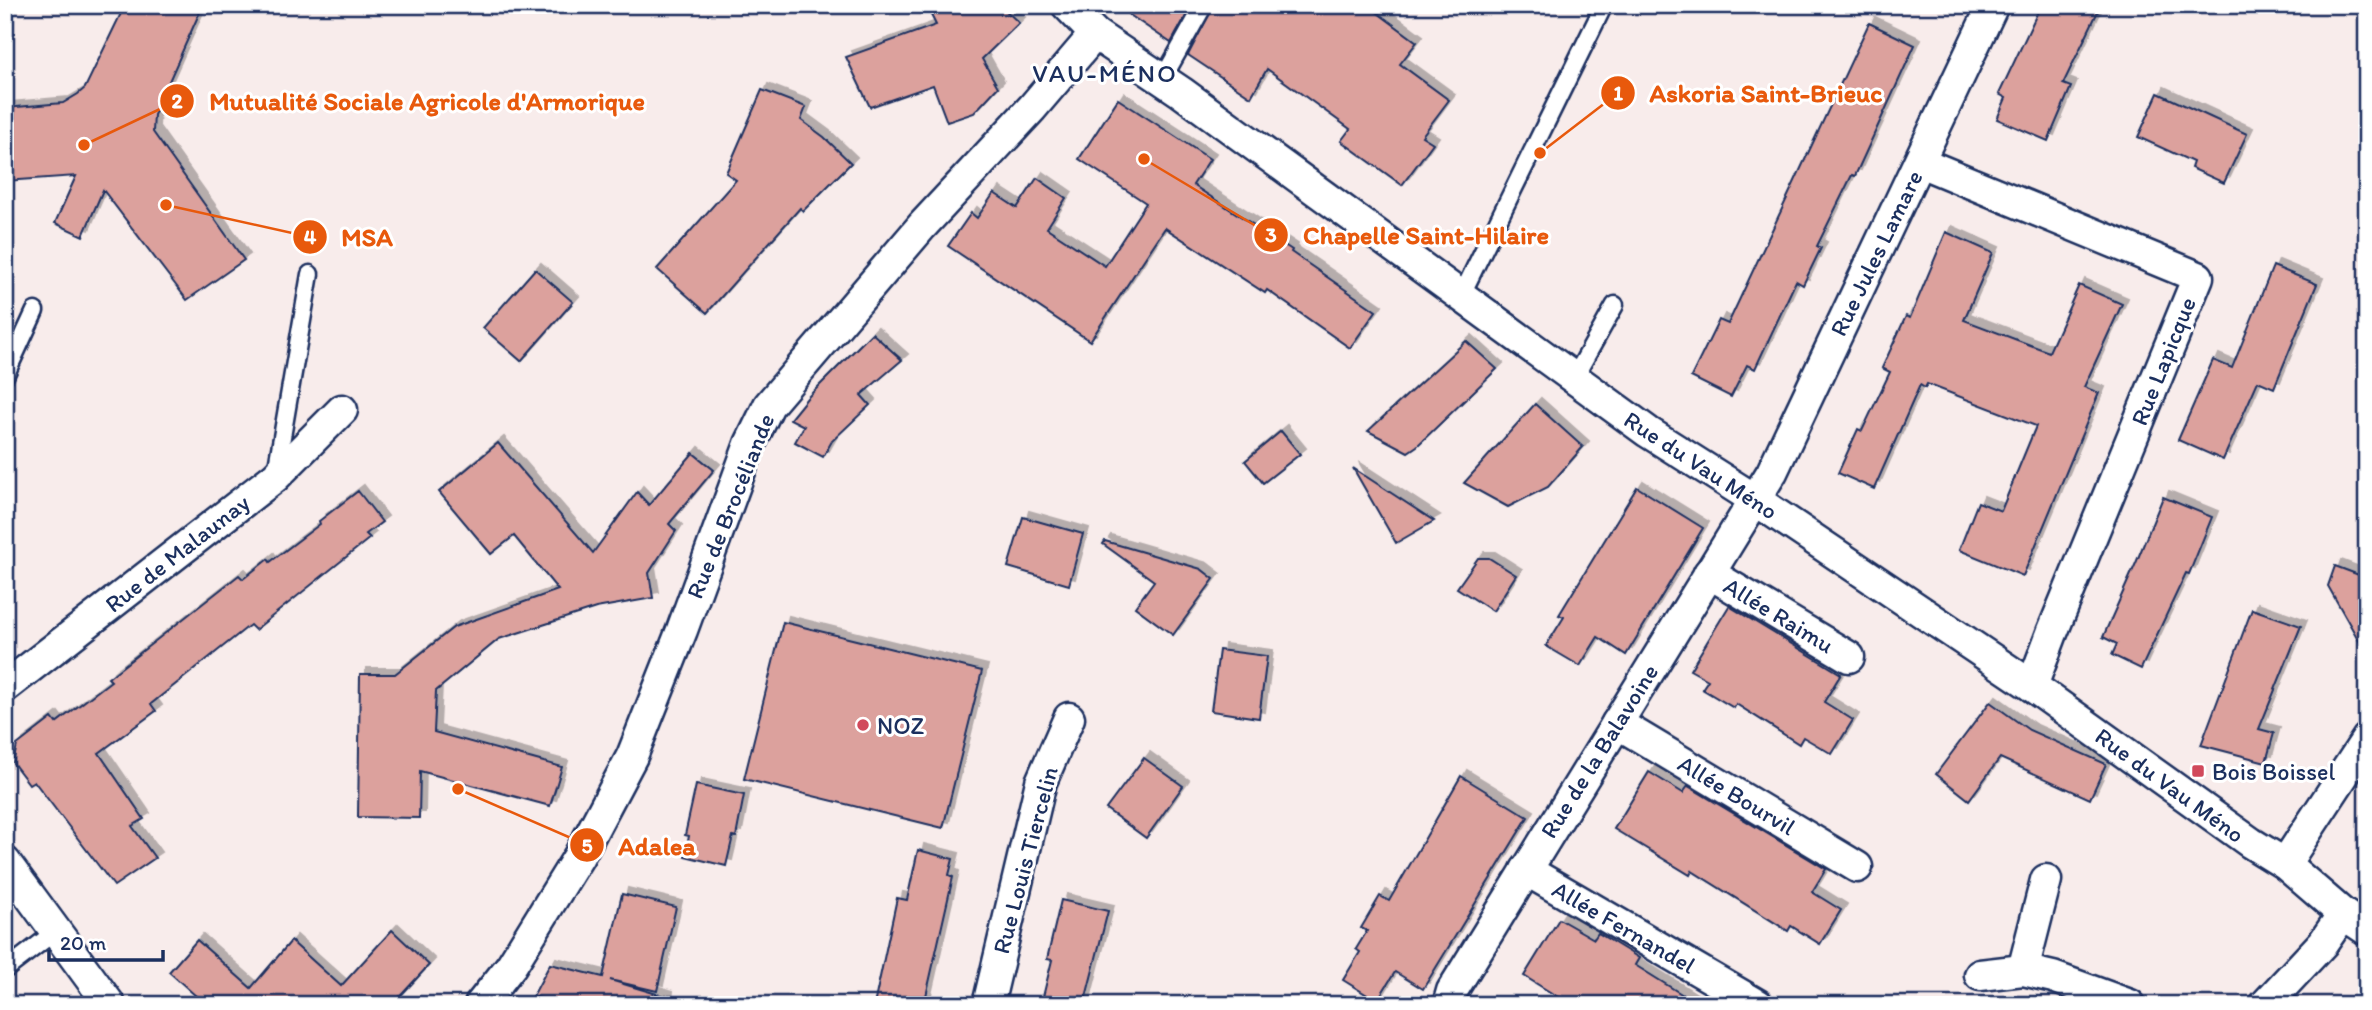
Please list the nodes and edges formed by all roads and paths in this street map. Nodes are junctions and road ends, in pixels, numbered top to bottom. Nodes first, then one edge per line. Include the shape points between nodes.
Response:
1 (1067, 5) edge
2 (1204, 5) edge
3 (1604, 5) edge
4 (1993, 5) edge
5 (1095, 34) junction
6 (1162, 80) junction
7 (1920, 162) junction
8 (310, 274) dead end
9 (1461, 296) junction
10 (1615, 305) dead end
11 (35, 311) dead end
12 (5, 376) edge
13 (1574, 378) junction
14 (342, 410) dead end
15 (275, 477) junction
16 (1754, 499) junction
17 (1709, 573) junction
18 (1849, 657) dead end
19 (2032, 686) junction
20 (5, 687) edge
21 (1069, 718) dead end
22 (1617, 723) junction
23 (2367, 739) edge
24 (5, 862) edge
25 (2285, 864) junction
26 (1857, 867) dead end
27 (1526, 870) junction
28 (2046, 880) dead end
29 (2355, 922) edge
30 (56, 931) junction
31 (5, 970) edge
32 (2023, 970) junction
33 (1980, 975) dead end
34 (110, 1005) edge
35 (480, 1005) edge
36 (988, 1005) edge
37 (1448, 1005) edge
38 (1758, 1005) edge
39 (2130, 1005) edge
40 (2265, 1005) edge

1 - 5 street, Rue du Vau Méno
2 - 6 lane
3 - 9 lane
4 - 7 street, Rue Jules Lamare
5 - 6 street, Rue du Vau Méno
5 - 35 street, Rue de Brocéliande via 769,405 750,444 632,756 579,856 511,966
6 - 9 street, Rue du Vau Méno
7 - 16 street, Rue Jules Lamare via 1772,472
7 - 19 street, Rue Lapicque via 2198,277
8 - 15 lane
9 - 13 street, Rue du Vau Méno
10 - 13 lane
11 - 12 lane
13 - 16 street, Rue du Vau Méno via 1648,432
14 - 15 street, Rue de Malaunay
15 - 20 street, Rue de Malaunay
16 - 17 street, Rue de la Balavoine
16 - 19 street, Rue du Vau Méno
17 - 18 street, Allée Raimu
17 - 22 street, Rue de la Balavoine
19 - 25 street, Rue du Vau Méno
21 - 36 street, Rue Louis Tiercelin via 1041,782
22 - 26 street, Allée Bourvil
22 - 27 street, Rue de la Balavoine
23 - 25 street
24 - 30 street
25 - 29 street, Rue du Vau Méno
27 - 37 street, Rue de la Balavoine via 1452,991
27 - 38 street, Allée Fernandel
28 - 32 street
29 - 40 street via 2323,943
30 - 31 lane
30 - 34 street
32 - 33 street
32 - 39 street

